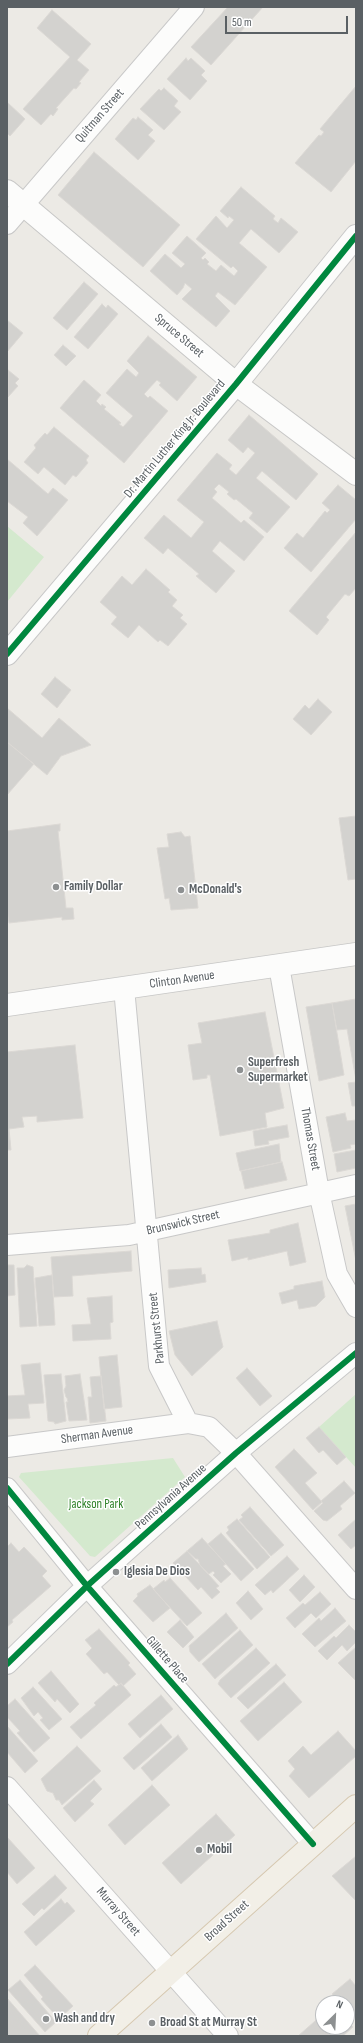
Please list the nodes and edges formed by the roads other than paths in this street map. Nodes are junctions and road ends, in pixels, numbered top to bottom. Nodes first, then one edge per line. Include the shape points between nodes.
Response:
1 (194, 7) edge
2 (7, 192) edge
3 (23, 205) junction
4 (7, 224) edge
5 (356, 236) edge
6 (236, 384) junction
7 (356, 474) edge
8 (7, 654) edge
9 (356, 954) edge
10 (279, 966) junction
11 (124, 988) junction
12 (7, 1005) edge
13 (356, 1184) edge
14 (319, 1192) junction
15 (147, 1231) junction
16 (7, 1245) edge
17 (356, 1307) edge
18 (356, 1354) edge
19 (188, 1423) junction
20 (7, 1447) edge
21 (236, 1453) junction
22 (7, 1488) edge
23 (87, 1586) junction
24 (356, 1589) edge
25 (7, 1664) edge
26 (7, 1788) edge
27 (356, 1806) edge
28 (313, 1844) junction
29 (171, 1972) junction
30 (99, 2036) edge
31 (228, 2036) edge

1 - 3 street, Quitman Street
2 - 3 main road, Spruce Street
3 - 4 street, Quitman Street
3 - 6 main road, Spruce Street
5 - 6 main road, Dr. Martin Luther King Jr. Boulevard
6 - 7 main road, Spruce Street
6 - 8 main road, Dr. Martin Luther King Jr. Boulevard
9 - 10 main road, Clinton Avenue
10 - 11 main road, Clinton Avenue
10 - 14 street, Thomas Street
11 - 12 main road, Clinton Avenue
11 - 15 street, Parkhurst Street
13 - 14 street, Brunswick Street
14 - 15 street, Brunswick Street
14 - 17 street, Thomas Street via 336,1274
15 - 16 street, Brunswick Street via 129,1235
15 - 19 street, Parkhurst Street via 159,1366
18 - 21 street, Pennsylvania Avenue
19 - 20 street, Sherman Avenue
19 - 21 street via 209,1427
21 - 23 street, Pennsylvania Avenue
21 - 24 street
22 - 23 street, Gillette Place
23 - 25 street, Pennsylvania Avenue
23 - 28 street, Gillette Place
26 - 29 street, Murray Street
27 - 28 main road, Broad Street
28 - 29 main road, Broad Street
29 - 30 main road, Broad Street
29 - 31 street, Murray Street

